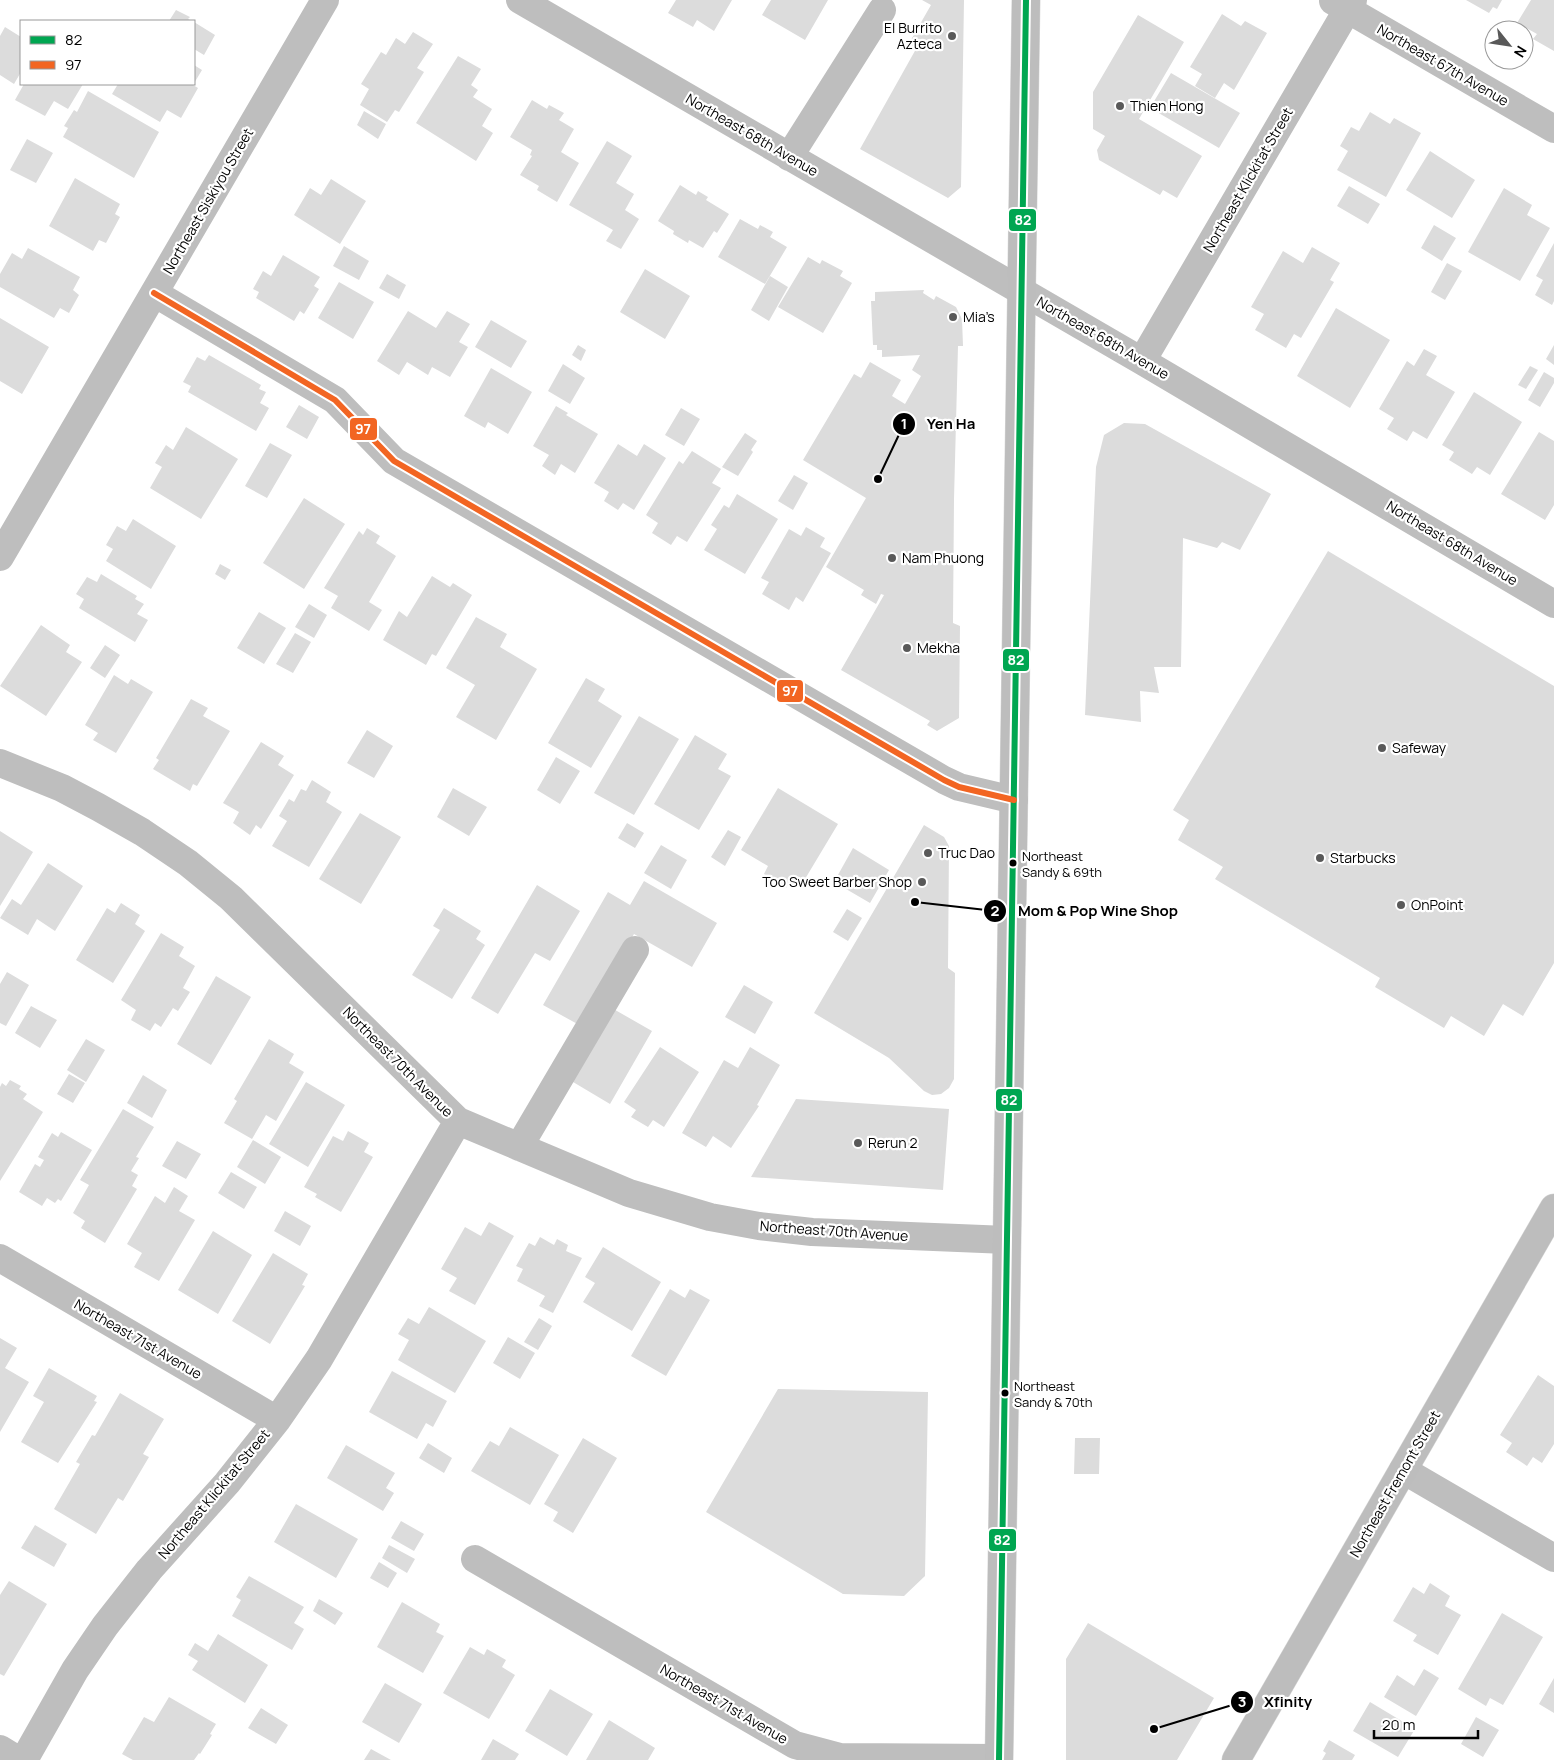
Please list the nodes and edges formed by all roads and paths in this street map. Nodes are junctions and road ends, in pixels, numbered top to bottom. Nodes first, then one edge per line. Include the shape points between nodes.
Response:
1 (325, 0) edge
2 (520, 0) edge
3 (1026, 0) edge
4 (1344, 3) edge
5 (882, 10) dead end
6 (1554, 129) edge
7 (790, 157) junction
8 (1022, 292) junction
9 (154, 293) junction
10 (1142, 361) junction
11 (0, 557) edge
12 (1554, 604) edge
13 (0, 763) edge
14 (1014, 800) junction
15 (635, 950) dead end
16 (458, 1121) junction
17 (519, 1148) junction
18 (1554, 1208) edge
19 (1007, 1240) junction
20 (0, 1258) edge
21 (277, 1420) junction
22 (1403, 1470) junction
23 (1554, 1558) edge
24 (475, 1559) dead end
25 (0, 1749) edge
26 (999, 1759) edge
27 (18, 1760) edge
28 (24, 1760) edge
29 (1236, 1760) edge

1 - 9 street, Northeast Siskiyou Street
2 - 7 street, Northeast 68th Avenue
3 - 8 main road
4 - 6 street, Northeast 67th Avenue
4 - 10 street, Northeast Klickitat Street
5 - 7 street
7 - 8 street, Northeast 68th Avenue
8 - 10 street, Northeast 68th Avenue
8 - 14 main road
9 - 11 street, Northeast Siskiyou Street
9 - 14 street via 335,400 394,461 944,780 959,787
10 - 12 street, Northeast 68th Avenue
13 - 16 street, Northeast 70th Avenue via 62,788 98,807 188,863 232,898
14 - 19 main road
15 - 17 street
16 - 17 street, Northeast 70th Avenue
16 - 21 street, Northeast Klickitat Street via 319,1359
17 - 19 street, Northeast 70th Avenue via 629,1193 718,1219 812,1232
18 - 22 main road, Northeast Fremont Street
19 - 26 main road
20 - 21 street, Northeast 71st Avenue
21 - 28 street, Northeast Klickitat Street via 105,1626 70,1678
22 - 23 street
22 - 29 main road, Northeast Fremont Street
24 - 26 street, Northeast 71st Avenue via 795,1746 840,1757
25 - 27 street

